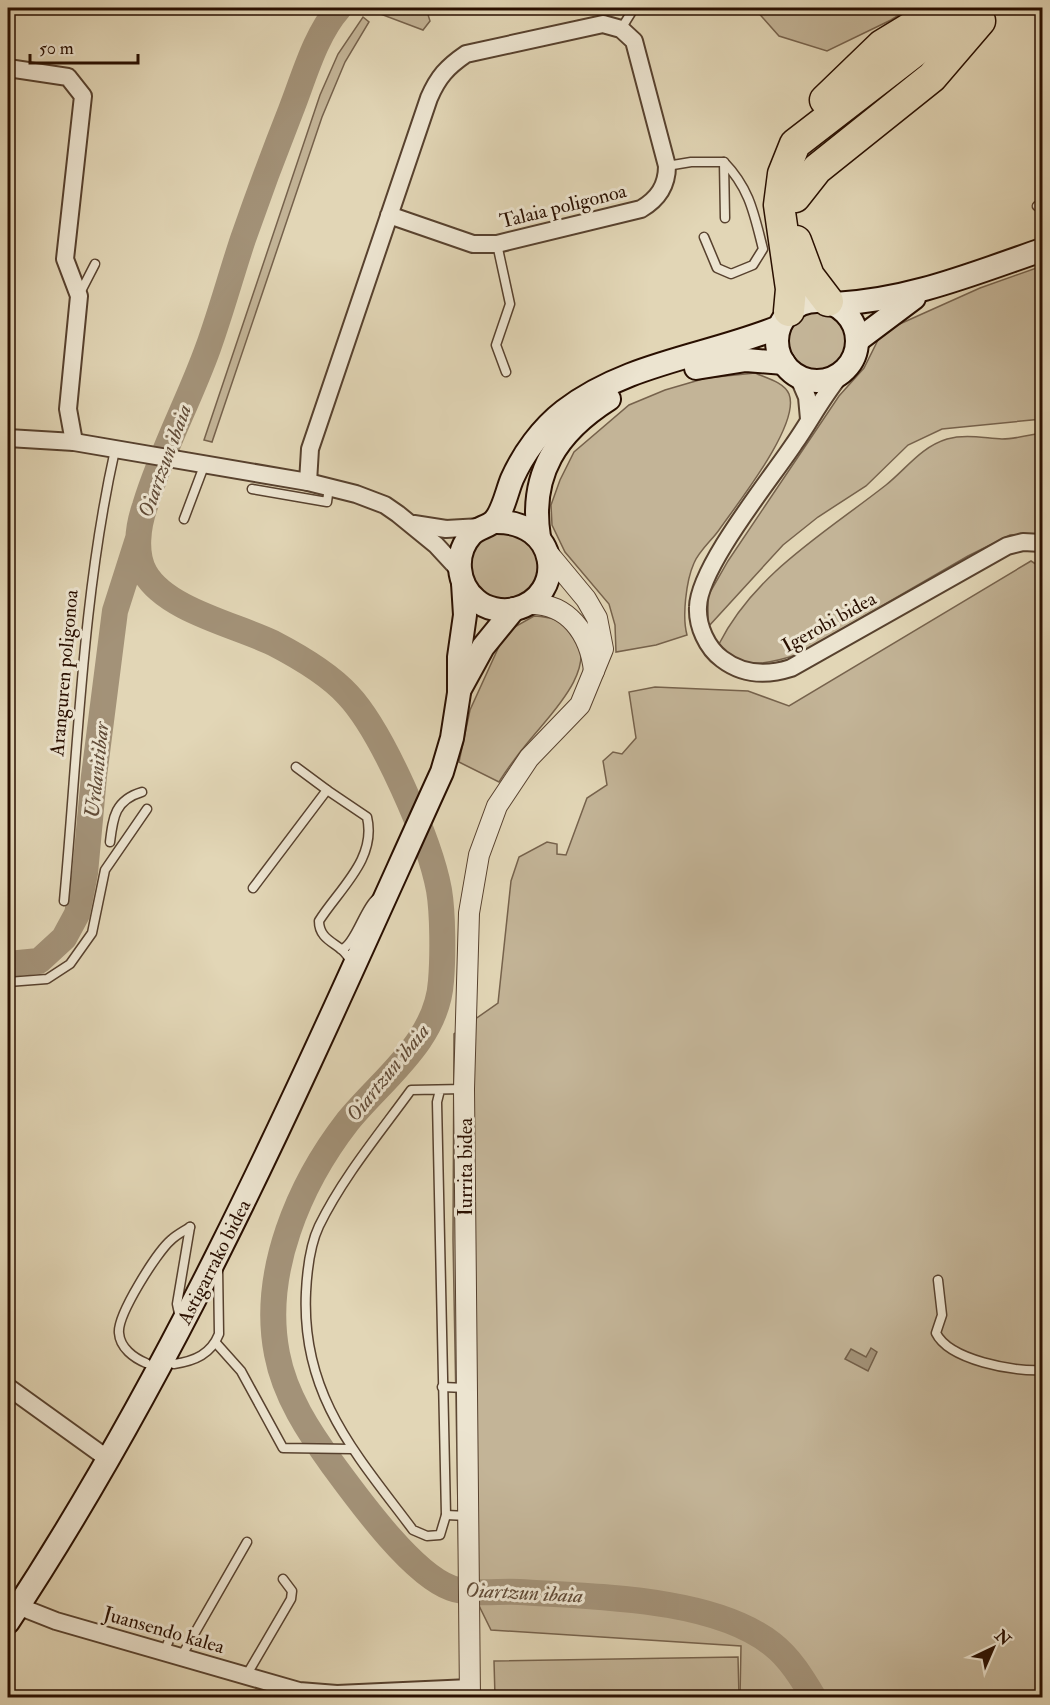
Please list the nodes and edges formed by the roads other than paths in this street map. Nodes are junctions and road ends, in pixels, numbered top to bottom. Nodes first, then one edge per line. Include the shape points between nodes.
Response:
1 (634, 8) edge
2 (980, 12) edge
3 (947, 25) edge
4 (621, 29) junction
5 (8, 68) edge
6 (809, 141) junction
7 (724, 162) junction
8 (667, 166) junction
9 (795, 197) junction
10 (389, 215) junction
11 (725, 219) dead end
12 (704, 237) dead end
13 (497, 244) junction
14 (1042, 250) edge
15 (95, 264) dead end
16 (928, 290) junction
17 (79, 296) junction
18 (831, 303) junction
19 (784, 319) junction
20 (858, 340) junction
21 (791, 370) junction
22 (506, 372) dead end
23 (843, 372) junction
24 (809, 419) junction
25 (8, 438) edge
26 (74, 442) junction
27 (115, 450) junction
28 (204, 466) junction
29 (308, 482) junction
30 (329, 487) junction
31 (252, 489) dead end
32 (184, 519) dead end
33 (411, 523) junction
34 (487, 524) junction
35 (1042, 543) edge
36 (543, 544) junction
37 (461, 577) junction
38 (521, 607) junction
39 (594, 674) junction
40 (459, 693) junction
41 (296, 768) dead end
42 (327, 790) junction
43 (142, 792) dead end
44 (147, 809) dead end
45 (110, 842) dead end
46 (390, 887) junction
47 (253, 888) dead end
48 (64, 901) dead end
49 (342, 949) junction
50 (352, 970) junction
51 (8, 982) edge
52 (465, 1089) junction
53 (440, 1090) junction
54 (219, 1255) junction
55 (938, 1280) dead end
56 (182, 1326) junction
57 (216, 1343) junction
58 (146, 1363) dead end
59 (174, 1364) dead end
60 (1042, 1370) edge
61 (8, 1387) edge
62 (442, 1388) junction
63 (466, 1388) junction
64 (352, 1449) junction
65 (108, 1460) junction
66 (446, 1515) junction
67 (468, 1516) junction
68 (247, 1542) dead end
69 (283, 1579) dead end
70 (13, 1614) edge
71 (181, 1657) junction
72 (246, 1676) junction
73 (470, 1693) edge
74 (296, 1694) edge

1 - 4 lane
2 - 3 highway
2 - 9 highway via 932,77 817,169
3 - 6 highway via 909,66
4 - 8 street, Talaia poligonoa via 638,46
4 - 10 street via 603,24 466,54 448,66 429,98
5 - 17 street via 68,77 83,96 65,259
6 - 9 highway
6 - 19 highway via 783,174 779,205 791,289
7 - 8 lane
7 - 11 lane
7 - 12 lane via 739,178 749,198 763,249 753,265 731,274 717,268
8 - 13 street, Talaia poligonoa via 661,192 641,209
9 - 18 highway via 794,229 802,262 814,285
10 - 13 street, Talaia poligonoa via 473,244
10 - 29 street via 310,449
13 - 22 lane via 510,304 496,345
14 - 16 main road
15 - 17 lane
16 - 18 main road via 882,300
16 - 20 main road
17 - 26 street via 68,409
18 - 19 main road via 807,301
18 - 20 main road via 849,315
19 - 21 main road via 777,346
19 - 34 main road via 637,372 601,388 565,411 542,433 518,466
20 - 23 main road via 854,358
21 - 23 main road via 816,381
21 - 24 street via 807,397
21 - 36 main road via 746,360 686,370 630,389 598,406 564,438 542,475 535,498
23 - 24 street, Igerobi bidea
24 - 35 street, Igerobi bidea via 722,548 701,590 699,620 705,638 714,652 735,668 763,673 791,669 1007,546
25 - 26 street
26 - 27 street
27 - 28 street
27 - 48 lane, Aranguren poligonoa via 102,509
28 - 29 street
28 - 32 lane
29 - 30 street
30 - 31 lane via 327,502
30 - 33 street via 370,498
33 - 34 street via 446,529
33 - 37 street via 437,546
34 - 36 main road via 518,524
34 - 37 main road via 464,546
36 - 38 main road via 549,567 546,581 539,594
36 - 39 street, Iurrita bidea via 597,618 603,649
37 - 38 main road via 469,594 489,608
37 - 40 main road via 465,615
38 - 39 street via 551,606 568,615 589,644
38 - 40 main road via 483,647
39 - 52 street, Iurrita bidea via 580,705 530,758 497,806 479,855 469,913
40 - 46 main road, Astigarrako bidea via 450,747
41 - 42 lane
42 - 47 lane
42 - 49 lane via 367,817 370,829 364,857 319,921 319,930 326,940
43 - 45 lane via 124,799 116,809
44 - 51 lane via 105,870 92,933 70,964 47,979
46 - 49 lane via 368,906 350,945
46 - 50 main road, Astigarrako bidea
49 - 50 lane via 350,958
50 - 54 main road, Astigarrako bidea
52 - 53 lane
52 - 63 street, Iurrita bidea
53 - 62 lane via 437,1199
53 - 64 lane via 411,1090 347,1178 318,1228 307,1275 305,1315 311,1359 326,1406
54 - 56 main road, Astigarrako bidea
54 - 57 lane
55 - 60 lane via 942,1315 936,1333 941,1343 976,1360
56 - 58 lane via 177,1304 190,1227 170,1240 122,1316 119,1333 126,1348 134,1358
56 - 65 main road, Astigarrako bidea
57 - 59 lane via 199,1358
57 - 64 lane via 241,1371 284,1448
61 - 65 street
62 - 63 lane
62 - 66 lane
63 - 67 street, Iurrita bidea
64 - 66 lane via 414,1530 427,1536 440,1534
65 - 70 main road, Astigarrako bidea
66 - 67 lane
67 - 73 street, Iurrita bidea
68 - 71 lane
69 - 72 lane via 292,1590 291,1599
70 - 71 street, Juansendo kalea via 167,1645
71 - 72 street, Juansendo kalea
72 - 74 street, Juansendo kalea
73 - 74 street, Juansendo kalea

